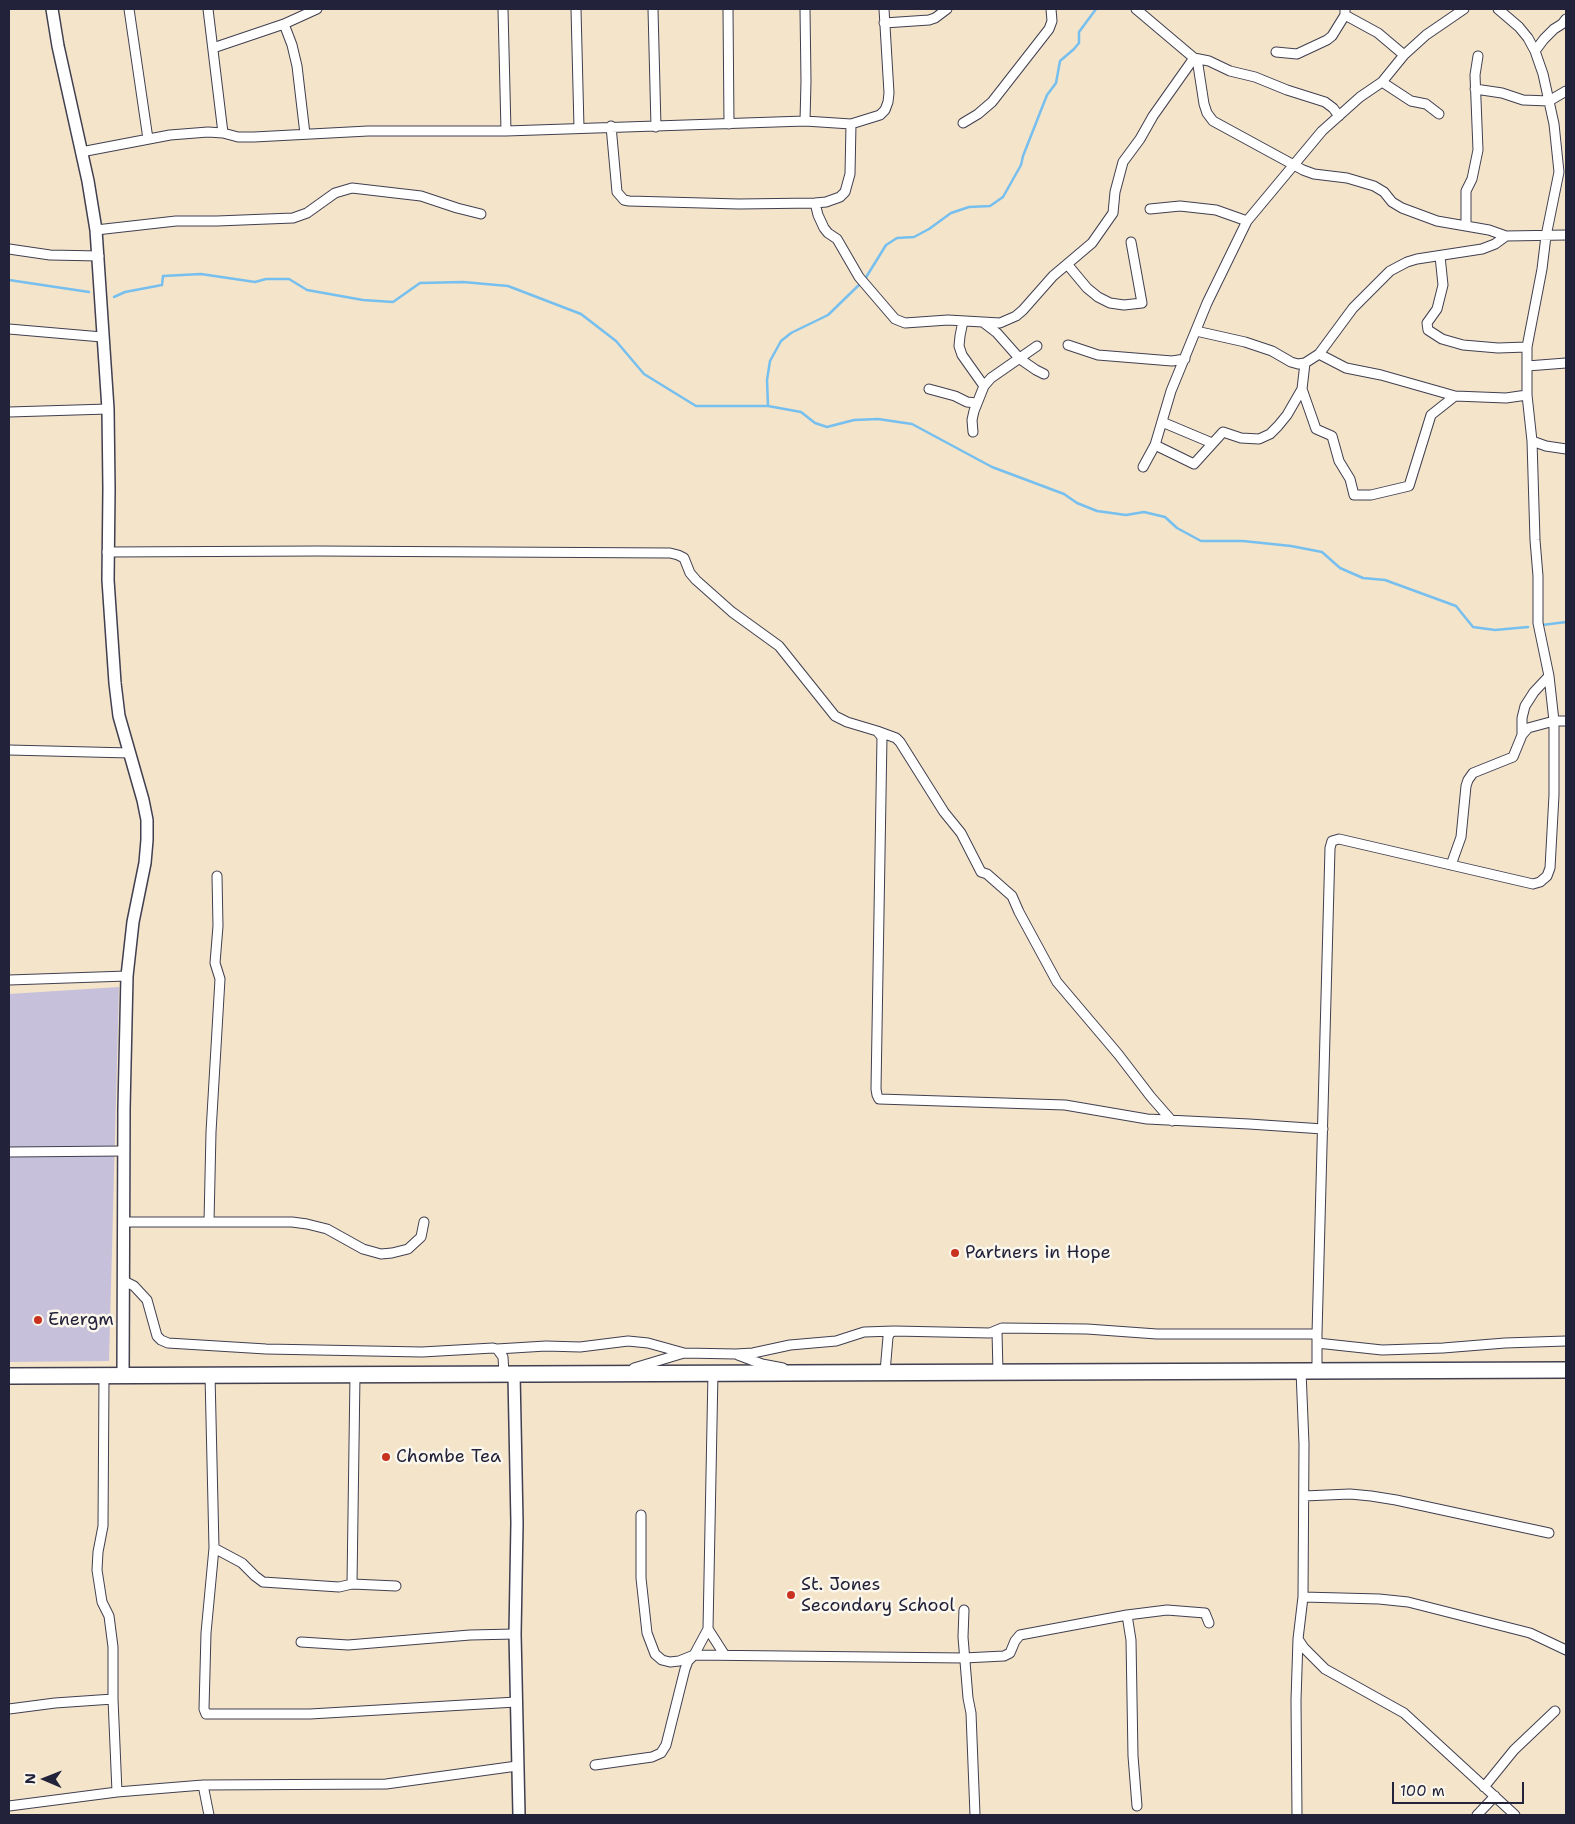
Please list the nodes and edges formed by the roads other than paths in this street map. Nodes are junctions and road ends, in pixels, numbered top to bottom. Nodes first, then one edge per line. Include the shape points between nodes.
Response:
1 (52, 9) edge
2 (129, 9) edge
3 (208, 9) edge
4 (317, 9) edge
5 (503, 9) edge
6 (576, 9) edge
7 (653, 9) edge
8 (728, 9) edge
9 (805, 9) edge
10 (884, 9) edge
11 (947, 9) edge
12 (1051, 9) edge
13 (1136, 9) edge
14 (1464, 9) edge
15 (1498, 9) edge
16 (1345, 12) edge
17 (1566, 19) edge
18 (884, 23) junction
19 (284, 24) junction
20 (213, 48) junction
21 (1535, 51) junction
22 (1276, 52) dead end
23 (1404, 55) junction
24 (1478, 56) dead end
25 (1194, 58) junction
26 (1382, 82) junction
27 (1475, 89) junction
28 (1566, 91) edge
29 (1549, 101) junction
30 (1440, 114) dead end
31 (1339, 116) junction
32 (805, 121) junction
33 (963, 123) dead end
34 (729, 124) junction
35 (851, 124) junction
36 (611, 126) junction
37 (656, 126) junction
38 (578, 128) junction
39 (506, 131) junction
40 (223, 133) junction
41 (304, 134) junction
42 (148, 139) junction
43 (81, 152) junction
44 (1294, 164) junction
45 (815, 202) junction
46 (1150, 209) dead end
47 (481, 214) dead end
48 (1247, 221) junction
49 (1466, 226) junction
50 (96, 230) junction
51 (1566, 235) edge
52 (1506, 236) junction
53 (1546, 236) junction
54 (1131, 242) dead end
55 (9, 249) edge
56 (99, 256) junction
57 (1440, 256) junction
58 (1067, 264) junction
59 (963, 321) junction
60 (984, 323) junction
61 (9, 329) edge
62 (1196, 331) junction
63 (102, 337) junction
64 (1068, 345) dead end
65 (1037, 346) dead end
66 (1527, 347) junction
67 (1319, 354) junction
68 (1020, 359) junction
69 (1185, 359) junction
70 (1305, 363) junction
71 (1566, 363) edge
72 (1527, 366) junction
73 (1044, 374) dead end
74 (984, 386) junction
75 (928, 389) dead end
76 (1302, 389) junction
77 (1527, 395) junction
78 (1455, 396) junction
79 (976, 402) junction
80 (108, 409) junction
81 (9, 412) edge
82 (1162, 422) junction
83 (973, 432) dead end
84 (1532, 441) junction
85 (1212, 443) junction
86 (1155, 445) junction
87 (1566, 449) edge
88 (1143, 467) dead end
89 (107, 552) junction
90 (1549, 676) junction
91 (1554, 721) junction
92 (1566, 721) edge
93 (877, 731) junction
94 (1522, 735) junction
95 (9, 750) edge
96 (130, 753) junction
97 (1451, 865) junction
98 (218, 876) dead end
99 (127, 976) junction
100 (9, 980) edge
101 (1172, 1121) junction
102 (1323, 1129) junction
103 (124, 1151) junction
104 (9, 1152) edge
105 (125, 1222) junction
106 (209, 1222) junction
107 (424, 1222) dead end
108 (124, 1280) junction
109 (894, 1331) junction
110 (997, 1332) junction
111 (1317, 1339) junction
112 (1566, 1341) edge
113 (497, 1349) junction
114 (684, 1353) junction
115 (736, 1354) junction
116 (1566, 1370) edge
117 (1301, 1371) junction
118 (1317, 1371) junction
119 (713, 1372) junction
120 (803, 1372) junction
121 (885, 1372) junction
122 (998, 1372) junction
123 (609, 1373) junction
124 (509, 1374) junction
125 (355, 1375) junction
126 (9, 1376) edge
127 (123, 1376) junction
128 (210, 1376) junction
129 (104, 1377) junction
130 (1304, 1496) junction
131 (641, 1515) dead end
132 (1549, 1533) dead end
133 (214, 1548) junction
134 (352, 1584) junction
135 (396, 1586) dead end
136 (1303, 1597) junction
137 (964, 1610) dead end
138 (1127, 1615) junction
139 (1209, 1623) dead end
140 (708, 1629) junction
141 (515, 1634) junction
142 (1298, 1639) junction
143 (300, 1642) dead end
144 (1566, 1650) edge
145 (724, 1654) junction
146 (694, 1655) junction
147 (964, 1658) junction
148 (113, 1699) junction
149 (516, 1702) junction
150 (9, 1709) edge
151 (1555, 1711) dead end
152 (595, 1765) dead end
153 (517, 1766) junction
154 (203, 1785) junction
155 (1484, 1786) junction
156 (117, 1792) junction
157 (1495, 1796) junction
158 (9, 1806) edge
159 (1137, 1806) dead end
160 (209, 1815) edge
161 (519, 1815) edge
162 (975, 1815) edge
163 (1297, 1815) edge
164 (1477, 1815) edge
165 (1515, 1815) edge

1 - 43 street
2 - 42 street
3 - 20 street
4 - 19 street
5 - 39 street
6 - 38 street
7 - 37 street
8 - 34 street
9 - 32 street
10 - 18 street
11 - 18 street via 929,20
12 - 33 street via 1049,29 992,102
13 - 25 street
14 - 23 street
15 - 21 street via 1519,27
16 - 22 street via 1327,40 1297,54
16 - 23 street
17 - 21 street
18 - 35 street via 888,102 880,115
19 - 20 street
19 - 41 street via 297,66
20 - 40 street
21 - 29 street
23 - 26 street
24 - 27 street
25 - 31 street via 1325,102
25 - 44 street via 1207,114 1213,121
25 - 58 street via 1123,162 1113,213 1092,242
26 - 30 street
26 - 31 street
27 - 29 street via 1523,100
27 - 49 street via 1478,150 1466,191
28 - 29 street
29 - 53 street via 1559,172
31 - 44 street
32 - 34 street
32 - 35 street
34 - 37 street
35 - 45 street via 850,174 845,192 834,199
36 - 37 street
36 - 38 street
36 - 45 street via 617,192 624,200 730,204
38 - 39 street
39 - 41 street
40 - 41 street via 254,138
40 - 42 street
42 - 43 street
43 - 50 street
44 - 48 street
44 - 49 street via 1314,174 1347,178 1374,186 1392,202 1415,214
45 - 59 street via 828,234 837,239 859,277 895,319 905,323
46 - 48 street via 1180,206 1216,210
47 - 50 street via 421,196 352,188 335,193 307,213 293,218 176,221
48 - 62 street
49 - 52 street
50 - 56 street
51 - 53 street
52 - 53 street
52 - 57 street via 1482,249
53 - 66 street
54 - 58 street via 1142,303 1124,305 1098,297
55 - 56 street via 50,255
56 - 63 street
57 - 66 street via 1443,285 1437,309 1427,323 1428,330 1442,339 1463,345
57 - 67 street via 1407,262 1390,271 1353,308
58 - 60 street via 1016,316 1000,323
59 - 60 street
59 - 74 street via 959,346
60 - 68 street
61 - 63 street
62 - 69 street
62 - 70 street via 1245,342 1272,351 1291,362
63 - 80 street
64 - 69 street via 1098,355
65 - 68 street
66 - 72 street
67 - 70 street
67 - 78 street via 1346,368
68 - 73 street
68 - 74 street
69 - 82 street
70 - 76 street
71 - 72 street
72 - 77 street
74 - 79 street
75 - 79 street
76 - 78 street via 1316,429 1332,436 1354,495 1371,495 1409,486 1431,415
76 - 85 street via 1288,415 1270,434 1259,439 1223,432
77 - 78 street via 1506,398
77 - 84 street
79 - 83 street
80 - 81 street
80 - 89 street
82 - 85 street
82 - 86 street
84 - 87 street
84 - 90 street via 1538,623
85 - 86 street via 1194,464
86 - 88 street
89 - 93 street via 678,555 684,558 696,580 732,612 779,646 835,716
89 - 96 street via 115,683 119,716
90 - 91 street
90 - 94 street via 1525,706
91 - 92 street
91 - 94 street via 1528,728
91 - 97 street via 1554,795 1547,876 1533,884
93 - 101 street via 900,742 944,812 962,833 980,872 987,874 1012,896 1057,982
93 - 101 street via 882,737 876,1089 879,1099 1065,1105
94 - 97 street via 1513,757 1473,773 1468,780 1461,836
95 - 96 street
96 - 99 street via 147,820 147,840
97 - 102 street via 1339,839 1332,841
98 - 106 street via 215,963 220,979 210,1132
99 - 100 street
99 - 103 street
101 - 102 street
102 - 111 street
103 - 104 street
103 - 105 street
105 - 106 street
105 - 108 street
106 - 107 street via 292,1222 318,1226 380,1254 408,1249 421,1237
108 - 113 street via 147,1300 157,1336 168,1343 266,1349 422,1352
108 - 127 street
109 - 110 street
109 - 115 street via 864,1332 836,1341
109 - 121 street via 888,1337
110 - 111 street via 1002,1328 1087,1329
110 - 122 street
111 - 112 street via 1382,1350
111 - 118 street
113 - 114 street via 580,1347 628,1341
113 - 124 street
114 - 115 street
114 - 123 street via 646,1366
115 - 120 street via 762,1364
116 - 118 highway
117 - 118 highway
117 - 122 highway
117 - 130 street
119 - 120 highway
119 - 123 highway
119 - 140 street
120 - 121 highway
121 - 122 highway
123 - 124 highway
124 - 125 highway
124 - 141 street via 517,1523
125 - 128 highway
125 - 134 street
126 - 129 highway
127 - 128 highway
127 - 129 highway
128 - 133 street
129 - 148 street via 103,1526 97,1570 102,1602 111,1627
130 - 132 street via 1350,1494 1379,1497
130 - 136 street
131 - 146 street via 641,1578 650,1645 662,1660 670,1662
133 - 134 street via 242,1563 263,1582
133 - 149 street via 206,1633 206,1714 310,1714
134 - 135 street
136 - 142 street
136 - 144 street via 1408,1602 1530,1633
137 - 147 street
138 - 139 street via 1167,1610 1205,1613
138 - 147 street via 1020,1635 1004,1656
138 - 159 street via 1131,1640 1132,1756
140 - 145 street
140 - 146 street
141 - 143 street via 348,1645
141 - 149 street
142 - 155 street via 1325,1669 1404,1713
142 - 163 street
145 - 146 street
145 - 147 street
146 - 152 street via 688,1660 666,1745 661,1752 652,1757
147 - 162 street via 971,1713
148 - 150 street
148 - 156 street
149 - 153 street
151 - 155 street via 1514,1750
153 - 154 street via 386,1784
153 - 161 street
154 - 156 street
154 - 160 street
155 - 157 street
156 - 158 street
157 - 164 street
157 - 165 street

